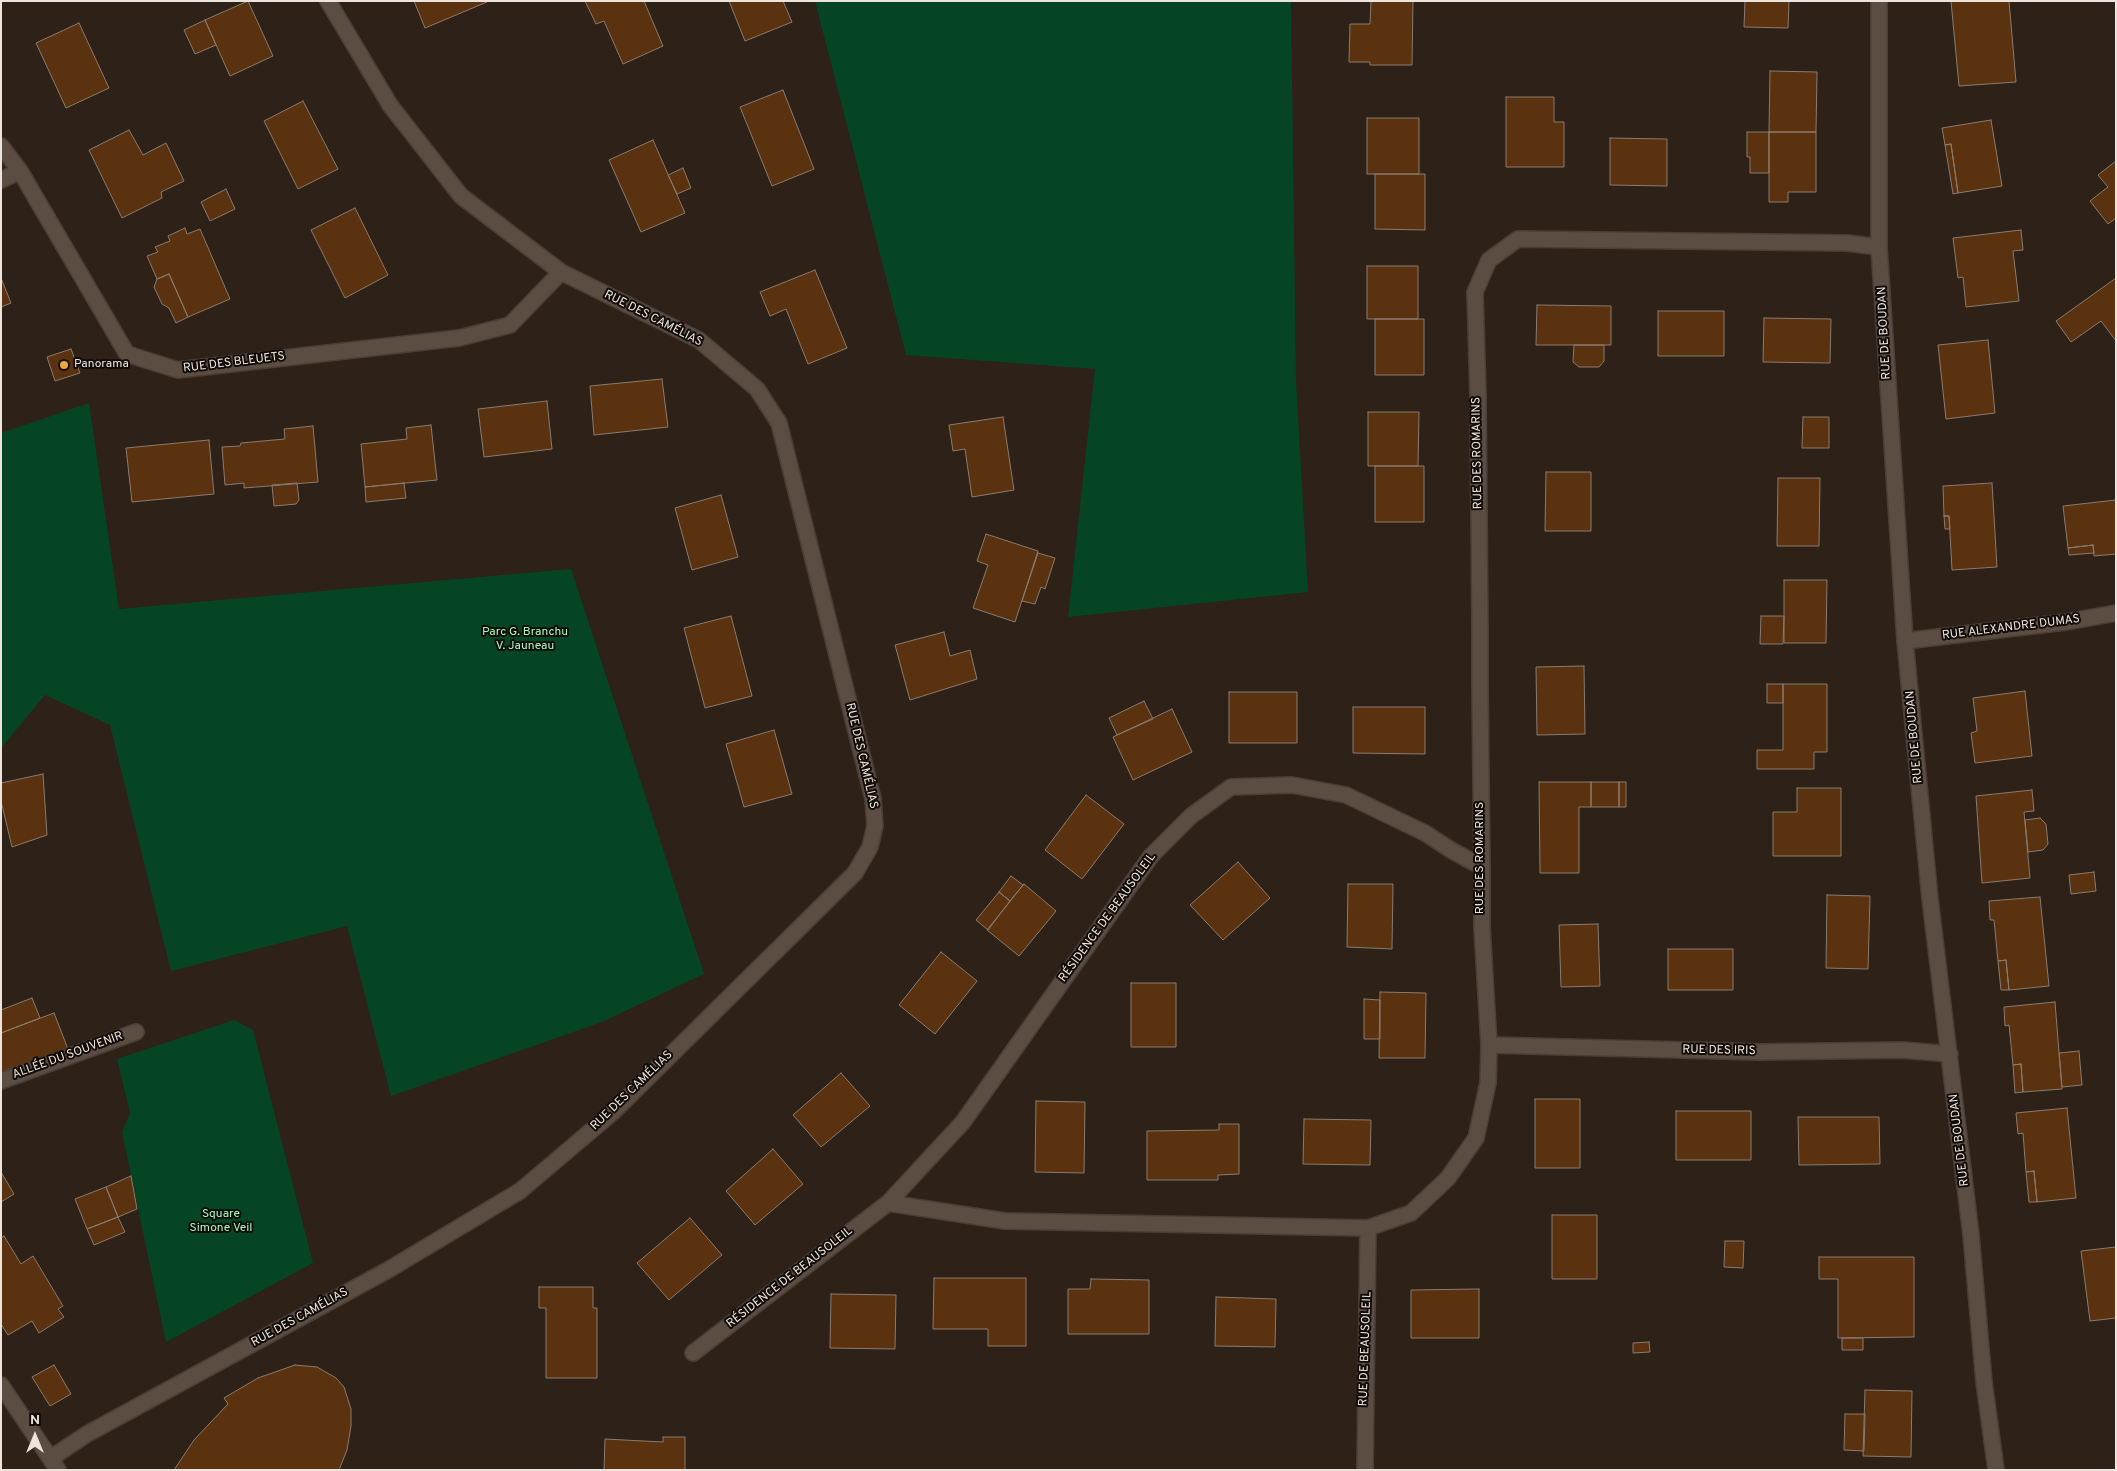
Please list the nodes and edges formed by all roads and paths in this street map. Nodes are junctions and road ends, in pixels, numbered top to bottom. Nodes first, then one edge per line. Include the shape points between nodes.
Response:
1 (328, 1) edge
2 (1880, 1) edge
3 (1, 146) edge
4 (20, 172) junction
5 (1, 180) edge
6 (1880, 247) junction
7 (561, 272) junction
8 (2116, 613) edge
9 (1905, 641) junction
10 (1482, 867) junction
11 (136, 1032) dead end
12 (1489, 1045) junction
13 (1950, 1054) junction
14 (1, 1082) edge
15 (888, 1203) junction
16 (1368, 1228) junction
17 (693, 1353) dead end
18 (1, 1385) edge
19 (54, 1464) edge
20 (1365, 1470) edge
21 (1996, 1470) edge

1 - 7 street, RUE DES CAMÉLIAS via 390,105 461,196
2 - 6 street, RUE DE BOUDAN
3 - 4 street, RUE DES BLEUETS
4 - 5 street
4 - 7 street, RUE DES BLEUETS via 127,354 178,370 459,338 510,324
6 - 9 street, RUE DE BOUDAN
6 - 10 street, RUE DES ROMARINS via 1848,243 1518,240 1490,260 1475,292
7 - 19 street, RUE DES CAMÉLIAS via 699,340 757,389 779,423 873,799 875,826 870,847 855,873 612,1113 520,1191 388,1270 87,1434
8 - 9 street, RUE ALEXANDRE DUMAS
9 - 13 street, RUE DE BOUDAN via 1930,899
10 - 12 street, RUE DES ROMARINS
10 - 15 street, RÉSIDENCE DE BEAUSOLEIL via 1425,833 1346,795 1292,785 1231,787 1191,816 1151,856 963,1122
11 - 14 street, ALLÉE DU SOUVENIR
12 - 13 street, RUE DES IRIS via 1760,1052 1902,1050
12 - 16 street via 1488,1083 1476,1138 1448,1178 1411,1213
13 - 21 street, RUE DE BOUDAN
15 - 16 street via 1005,1221
15 - 17 street, RÉSIDENCE DE BEAUSOLEIL
16 - 20 street, RUE DE BEAUSOLEIL
18 - 19 street

